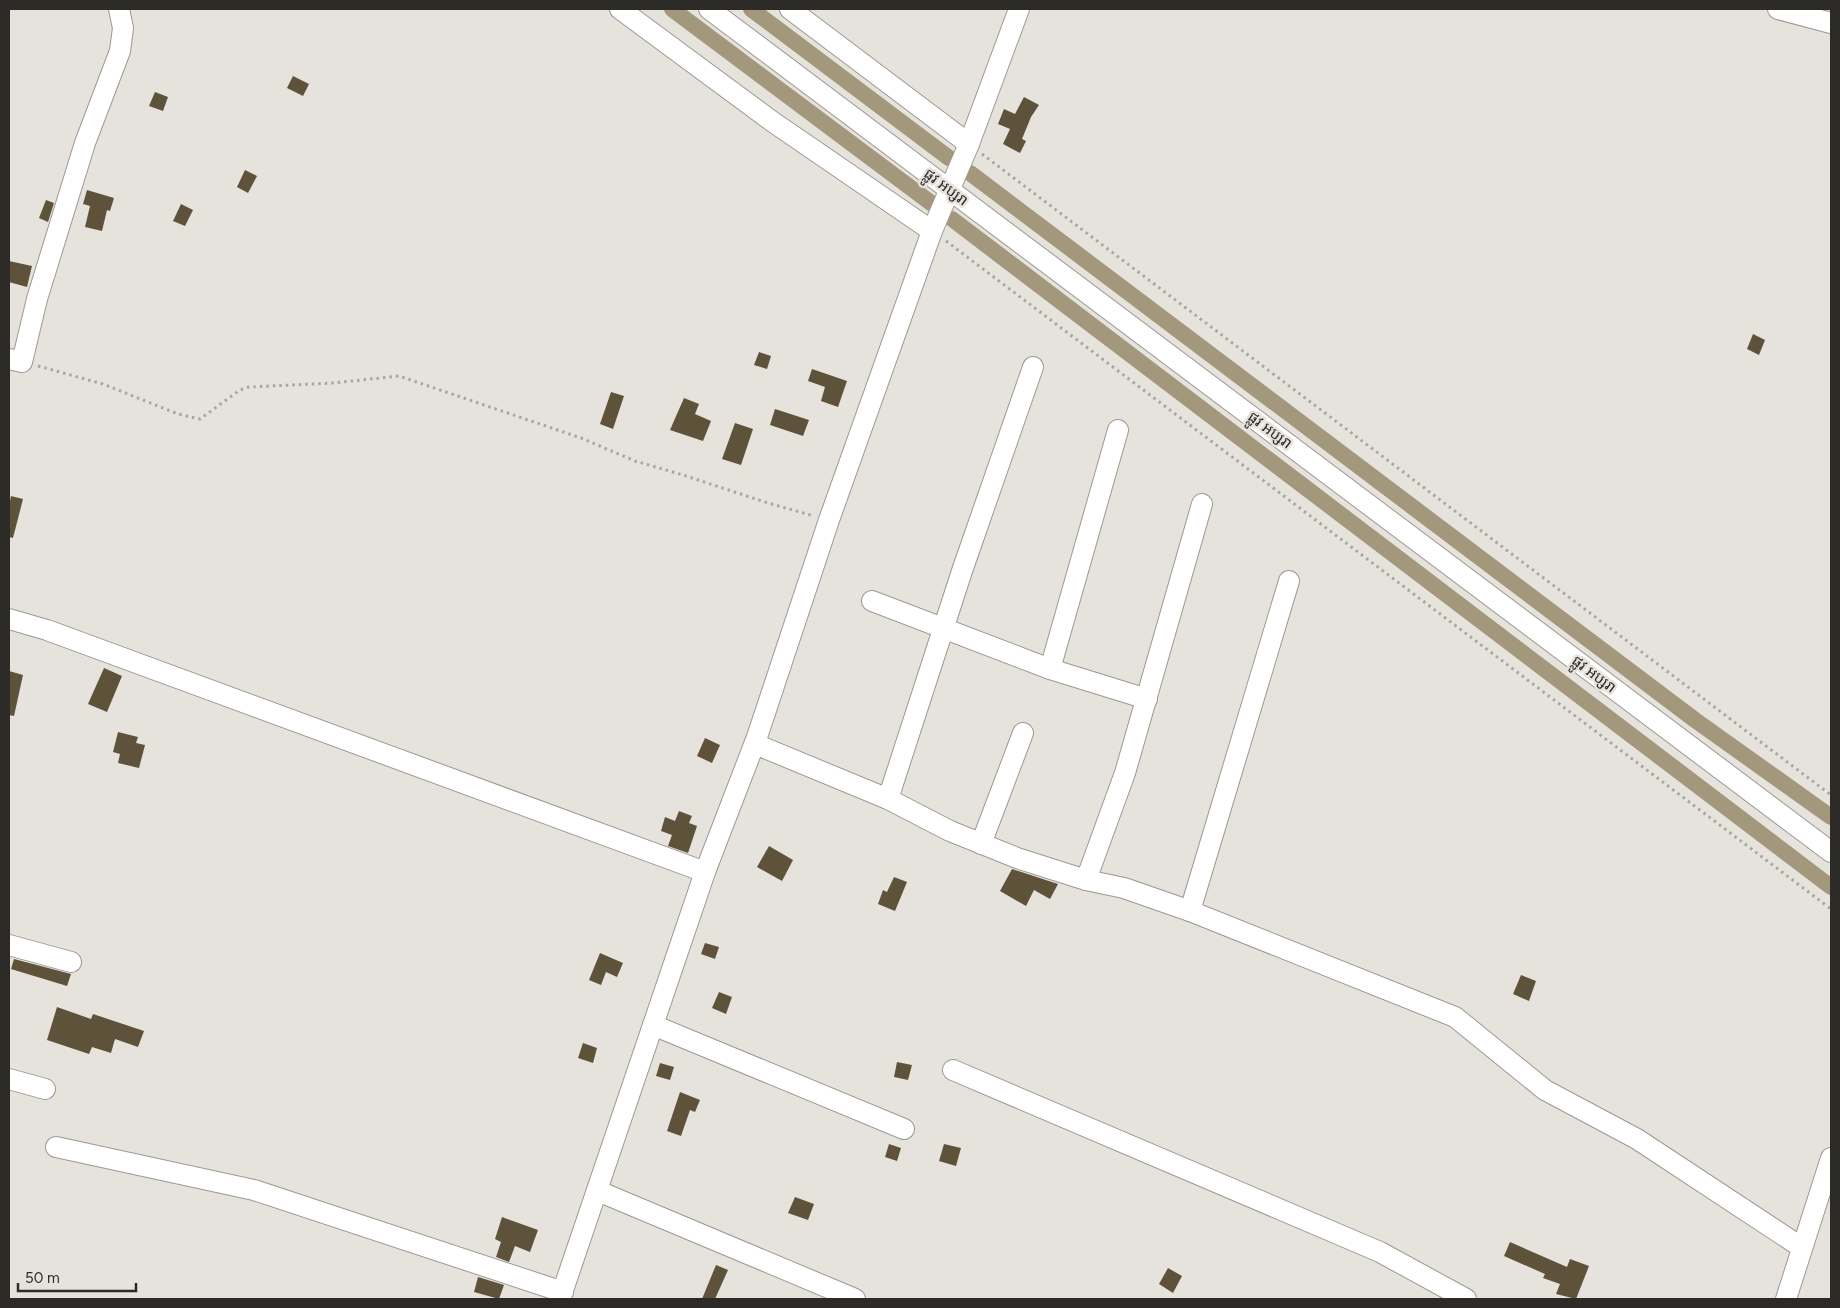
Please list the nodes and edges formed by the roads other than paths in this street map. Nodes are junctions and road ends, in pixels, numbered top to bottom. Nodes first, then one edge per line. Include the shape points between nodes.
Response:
1 (119, 9) edge
2 (620, 9) edge
3 (709, 9) edge
4 (790, 9) edge
5 (1019, 9) edge
6 (1778, 9) edge
7 (1831, 23) edge
8 (969, 144) junction
9 (949, 189) junction
10 (932, 231) junction
11 (16, 360) edge
12 (1033, 367) dead end
13 (1118, 430) dead end
14 (1202, 504) dead end
15 (1289, 581) dead end
16 (872, 601) dead end
17 (9, 619) edge
18 (943, 629) junction
19 (1050, 669) junction
20 (1147, 699) junction
21 (1023, 733) dead end
22 (754, 744) junction
23 (888, 799) junction
24 (981, 844) junction
25 (1831, 852) edge
26 (705, 872) junction
27 (1086, 880) junction
28 (1190, 911) junction
29 (9, 945) edge
30 (71, 962) dead end
31 (653, 1024) junction
32 (953, 1070) dead end
33 (9, 1079) edge
34 (45, 1089) dead end
35 (904, 1129) dead end
36 (56, 1146) dead end
37 (1831, 1158) edge
38 (598, 1191) junction
39 (1801, 1247) junction
40 (561, 1296) edge
41 (855, 1299) edge
42 (1466, 1299) edge
43 (1786, 1299) edge

1 - 11 street via 123,28 120,51 82,153
2 - 10 street via 773,122
3 - 9 street, ផ្លូវ អប្សរា
4 - 8 street
5 - 8 street
6 - 7 street
8 - 9 street
9 - 10 street
9 - 25 street, ផ្លូវ អប្សរា
10 - 22 street via 829,520
12 - 18 street
13 - 19 street
14 - 20 street
15 - 28 street
16 - 18 street
17 - 26 street via 47,630
18 - 19 street
18 - 23 street
19 - 20 street
20 - 27 street via 1117,798
21 - 24 street
22 - 23 street
22 - 26 street
23 - 24 street
24 - 27 street
26 - 31 street
27 - 28 street via 1124,888
28 - 39 street via 1455,1018 1545,1090 1631,1135
29 - 30 street
31 - 35 street
31 - 38 street
32 - 42 street via 1380,1252
33 - 34 street
36 - 40 street via 254,1190
37 - 39 street
38 - 40 street
38 - 41 street
39 - 43 street

